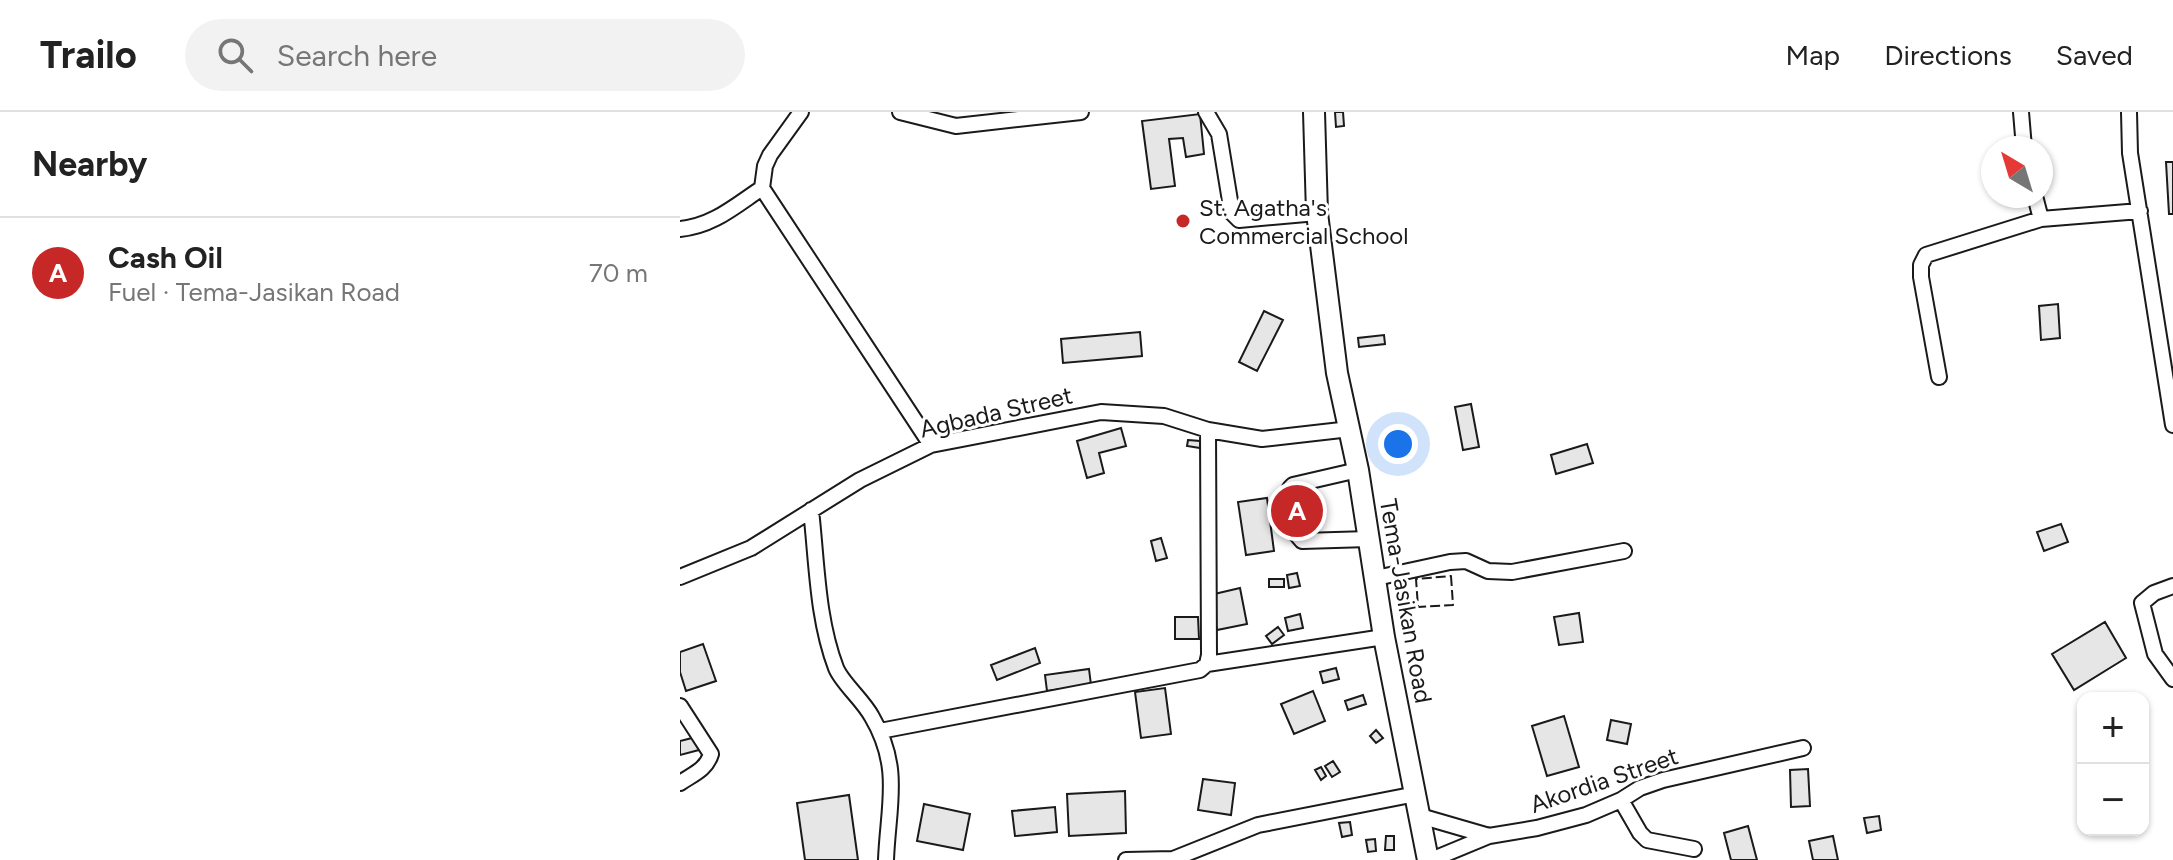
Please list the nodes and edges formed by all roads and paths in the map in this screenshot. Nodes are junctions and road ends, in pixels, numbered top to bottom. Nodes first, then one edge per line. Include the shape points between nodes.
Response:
1 (801, 112) edge
2 (900, 112) edge
3 (1081, 112) edge
4 (1206, 112) edge
5 (1314, 112) edge
6 (2021, 112) edge
7 (2129, 112) edge
8 (2023, 136) edge
9 (762, 188) junction
10 (2038, 208) edge
11 (2140, 211) junction
12 (1317, 213) junction
13 (2041, 219) junction
14 (680, 229) edge
15 (1939, 377) dead end
16 (2172, 407) edge
17 (2173, 425) edge
18 (1350, 429) junction
19 (1208, 430) junction
20 (931, 445) junction
21 (1358, 470) junction
22 (811, 510) junction
23 (1369, 539) junction
24 (1624, 551) dead end
25 (680, 577) edge
26 (1376, 578) junction
27 (2173, 586) edge
28 (1384, 637) junction
29 (1207, 664) junction
30 (2173, 679) edge
31 (680, 706) edge
32 (880, 731) junction
33 (1803, 748) dead end
34 (680, 783) edge
35 (1416, 794) junction
36 (1621, 800) junction
37 (1420, 816) junction
38 (1489, 836) junction
39 (1694, 849) dead end
40 (1174, 859) edge
41 (886, 860) edge
42 (1126, 860) edge
43 (1430, 860) edge

1 - 9 street via 770,155
2 - 3 street via 956,126
4 - 12 street via 1219,134 1232,213 1239,220
5 - 12 highway, Tema-Jasikan Road
6 - 8 street
7 - 11 street
9 - 14 street via 714,221
9 - 20 street
10 - 13 street
11 - 13 street
11 - 16 street
12 - 18 highway, Tema-Jasikan Road via 1337,373
13 - 15 street via 1926,255 1921,277
16 - 17 street
18 - 19 street, Agbada Street via 1262,439
18 - 21 highway, Tema-Jasikan Road
19 - 20 street, Agbada Street via 1164,416 1101,412
19 - 29 street
20 - 22 street, Agbada Street
21 - 23 highway, Tema-Jasikan Road
21 - 23 street via 1290,488 1296,534 1302,541
22 - 25 street, Agbada Street via 751,548
22 - 32 street via 827,641 838,672
23 - 26 highway, Tema-Jasikan Road
24 - 26 street via 1512,572 1488,571 1466,561
26 - 28 highway, Tema-Jasikan Road
27 - 30 street via 2142,603 2155,654
28 - 29 street
28 - 35 highway, Tema-Jasikan Road
29 - 32 street via 1200,670
31 - 34 street via 711,754 697,774
32 - 41 street via 893,797
33 - 36 street, Akordia Street via 1663,780
35 - 37 highway, Tema-Jasikan Road
35 - 40 street via 1258,825
36 - 38 street, Akordia Street via 1550,825
36 - 39 street via 1647,840
37 - 38 street, Akordia Street
37 - 43 highway, Tema-Jasikan Road
38 - 43 street
40 - 42 street

